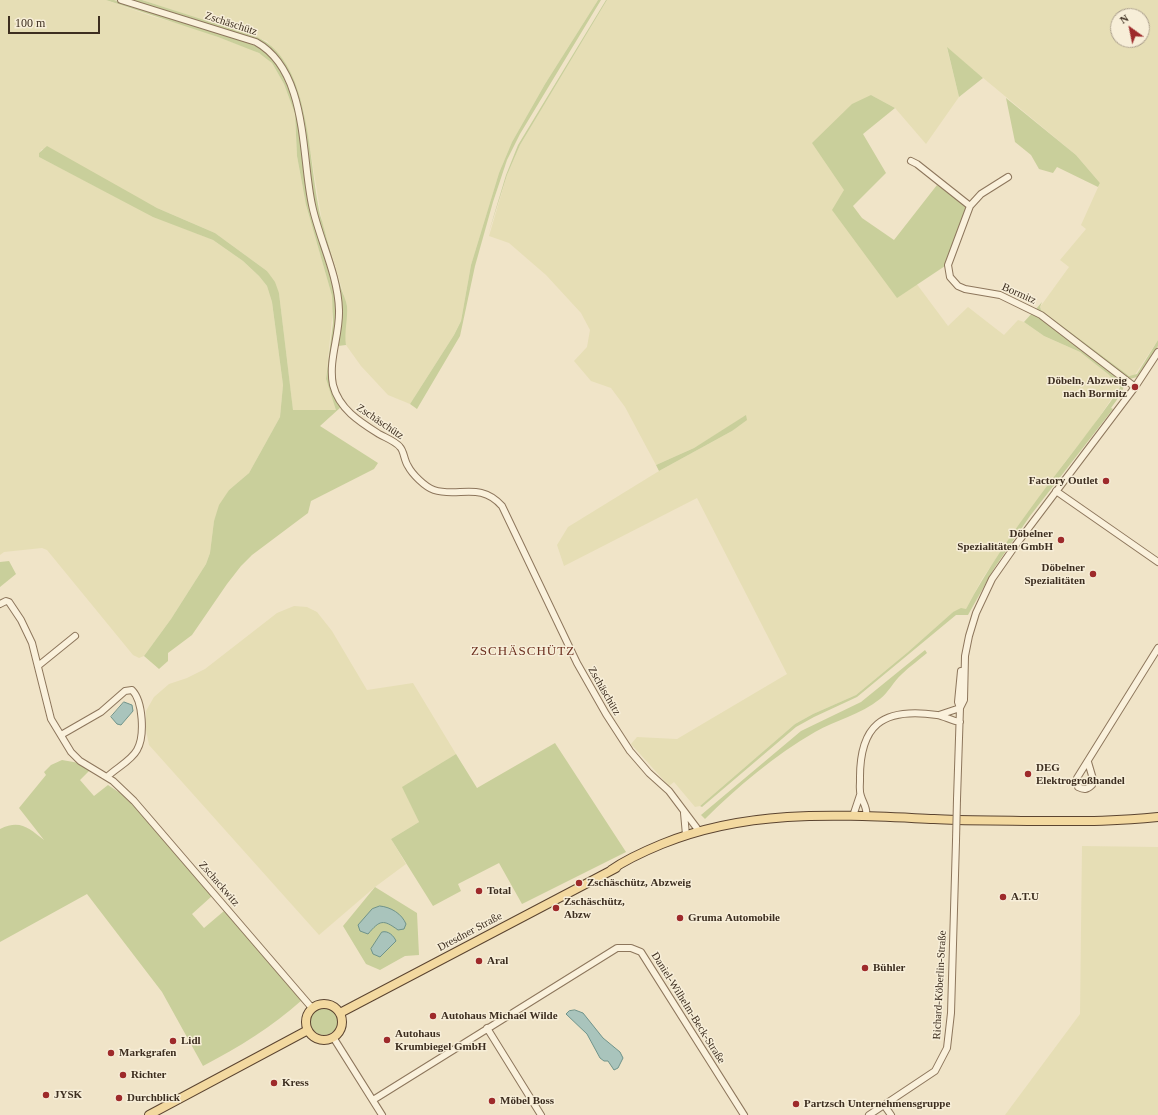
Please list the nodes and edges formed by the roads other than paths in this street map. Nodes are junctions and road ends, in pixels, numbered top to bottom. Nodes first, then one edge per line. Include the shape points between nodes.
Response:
1 (121, 0) edge
2 (911, 161) dead end
3 (1008, 176) dead end
4 (970, 206) junction
5 (1158, 352) edge
6 (1135, 387) junction
7 (1056, 491) junction
8 (1158, 562) edge
9 (0, 604) edge
10 (75, 636) dead end
11 (1158, 648) edge
12 (38, 666) junction
13 (960, 708) junction
14 (938, 715) junction
15 (960, 722) junction
16 (61, 735) junction
17 (1088, 762) dead end
18 (107, 777) junction
19 (860, 794) junction
20 (684, 813) junction
21 (853, 816) junction
22 (866, 816) junction
23 (1158, 817) edge
24 (699, 831) junction
25 (686, 835) junction
26 (312, 1008) junction
27 (340, 1013) junction
28 (487, 1028) junction
29 (308, 1030) junction
30 (333, 1037) junction
31 (373, 1100) junction
32 (884, 1105) junction
33 (149, 1115) edge
34 (382, 1115) edge
35 (541, 1115) edge
36 (744, 1115) edge
37 (869, 1115) edge
38 (891, 1115) edge

1 - 20 street, Zschäschütz via 256,42 268,49 278,61 297,102 312,204 337,294 339,316 332,370 333,385 341,403 359,421 401,447 408,466 433,490 482,494 493,498 502,506 587,683 630,751 669,791
2 - 4 street
3 - 4 street, Bormitz via 981,194
4 - 6 street, Bormitz via 948,265 948,272 954,282 965,289 1000,295 1041,315
5 - 6 street, Richard-Köberlin-Straße
6 - 7 street, Richard-Köberlin-Straße
7 - 8 street
7 - 13 street, Richard-Köberlin-Straße via 992,579 976,612 965,656 964,700
9 - 12 street, Zschackwitz via 6,602 13,606 27,631
10 - 12 street
11 - 17 street
12 - 16 street, Zschackwitz via 50,715
13 - 14 street
13 - 15 street, Richard-Köberlin-Straße
14 - 15 street
14 - 19 street via 892,716 870,730 861,757
15 - 32 street, Richard-Köberlin-Straße, bridge via 951,1012 947,1048 935,1071
16 - 18 street, Zschackwitz via 80,761
16 - 18 street via 101,712 126,691 132,690 140,707 140,743 134,754
18 - 26 street, Zschackwitz via 142,809
19 - 21 street
19 - 22 street
20 - 24 street, Zschäschütz
20 - 25 street, Zschäschütz
21 - 22 main road, Dresdner Straße
21 - 24 main road, Dresdner Straße via 754,819
22 - 23 main road, Dresdner Straße via 878,820 1117,822
24 - 25 main road, Dresdner Straße
25 - 27 main road, Dresdner Straße via 627,860
26 - 27 main road via 326,1004 336,1008
26 - 29 main road via 306,1018
27 - 30 main road via 341,1026
28 - 31 street, Daniel-Wilhelm-Beck-Straße
28 - 35 street
28 - 36 street, Daniel-Wilhelm-Beck-Straße via 617,948 631,948 641,952
29 - 30 main road via 321,1040
29 - 33 main road
30 - 31 street
31 - 34 street
32 - 37 street, Richard-Köberlin-Straße
32 - 38 street

